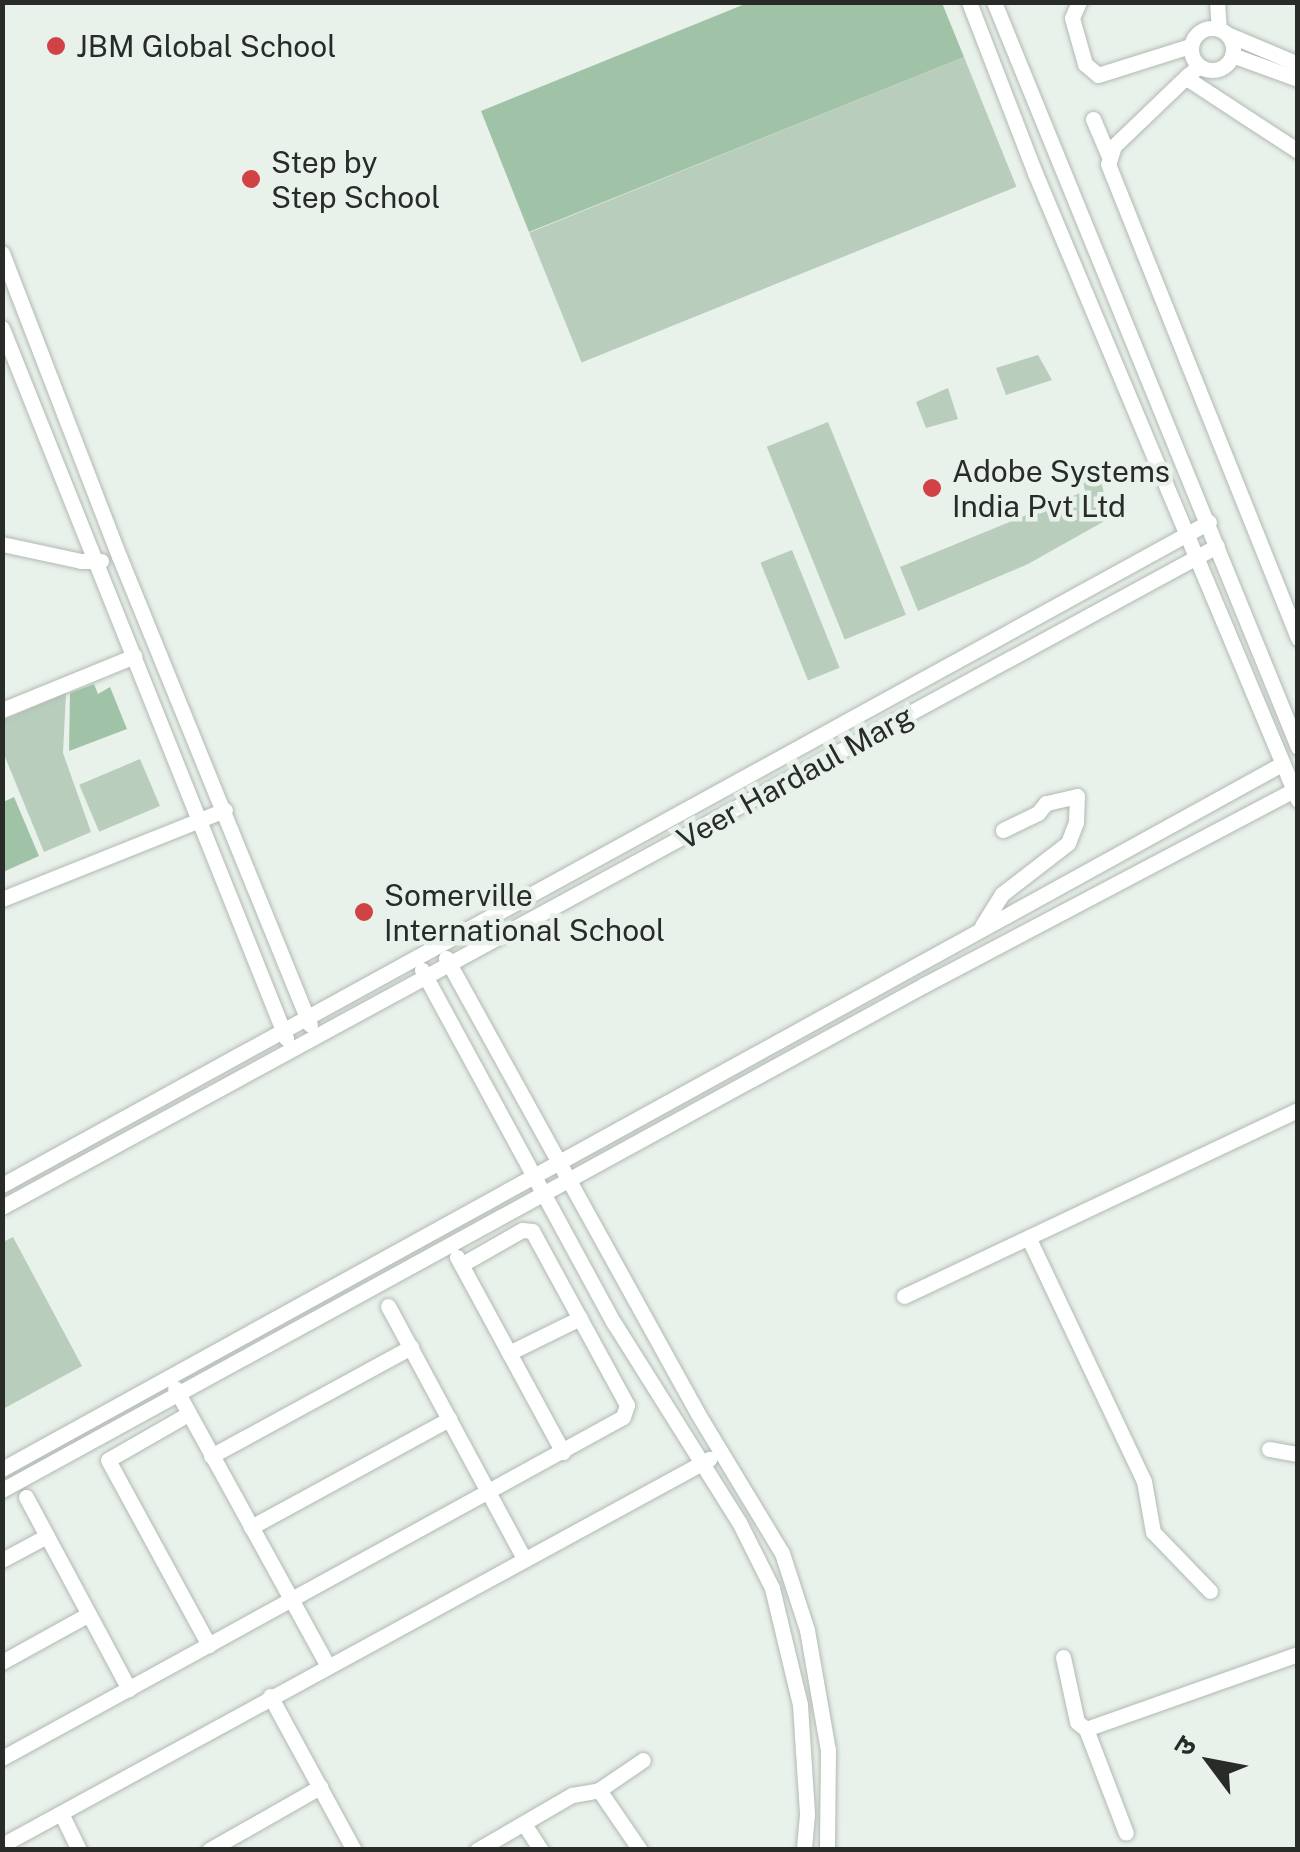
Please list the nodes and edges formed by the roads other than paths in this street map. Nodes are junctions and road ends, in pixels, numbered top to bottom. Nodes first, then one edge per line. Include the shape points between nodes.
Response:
1 (970, 2) edge
2 (994, 2) edge
3 (1079, 2) edge
4 (1217, 2) edge
5 (1223, 32) junction
6 (1190, 46) junction
7 (1232, 55) junction
8 (1298, 64) edge
9 (1193, 71) junction
10 (1298, 79) edge
11 (1093, 119) dead end
12 (1298, 151) edge
13 (1108, 155) junction
14 (2, 253) edge
15 (2, 328) edge
16 (1208, 522) junction
17 (1190, 534) junction
18 (2, 544) edge
19 (1217, 546) junction
20 (118, 556) junction
21 (1198, 556) junction
22 (95, 563) junction
23 (1298, 638) edge
24 (134, 656) junction
25 (2, 710) edge
26 (1298, 748) edge
27 (1282, 764) junction
28 (1296, 795) edge
29 (224, 810) junction
30 (199, 820) junction
31 (1003, 830) dead end
32 (2, 899) edge
33 (980, 929) junction
34 (440, 946) junction
35 (416, 959) junction
36 (450, 966) junction
37 (427, 978) junction
38 (308, 1018) junction
39 (283, 1031) junction
40 (316, 1038) junction
41 (291, 1051) junction
42 (1298, 1110) edge
43 (558, 1162) junction
44 (534, 1175) junction
45 (568, 1180) junction
46 (2, 1185) edge
47 (545, 1192) junction
48 (2, 1206) edge
49 (1029, 1239) junction
50 (452, 1244) junction
51 (461, 1265) junction
52 (904, 1296) dead end
53 (388, 1306) dead end
54 (580, 1318) junction
55 (411, 1347) junction
56 (509, 1353) junction
57 (168, 1377) junction
58 (179, 1395) junction
59 (188, 1414) junction
60 (450, 1419) junction
61 (1269, 1449) dead end
62 (563, 1452) junction
63 (720, 1452) junction
64 (1298, 1454) edge
65 (211, 1456) junction
66 (703, 1464) junction
67 (2, 1469) edge
68 (2, 1490) edge
69 (489, 1492) junction
70 (26, 1497) dead end
71 (250, 1526) junction
72 (47, 1536) junction
73 (524, 1559) junction
74 (2, 1560) edge
75 (1210, 1591) dead end
76 (292, 1600) junction
77 (89, 1614) junction
78 (209, 1646) junction
79 (1298, 1654) edge
80 (1063, 1657) dead end
81 (2, 1662) edge
82 (327, 1665) junction
83 (130, 1689) junction
84 (270, 1696) junction
85 (1086, 1729) junction
86 (2, 1758) edge
87 (643, 1760) dead end
88 (320, 1787) junction
89 (600, 1790) junction
90 (61, 1813) junction
91 (524, 1824) junction
92 (1126, 1833) dead end
93 (2, 1845) edge
94 (80, 1850) edge
95 (209, 1850) edge
96 (354, 1850) edge
97 (476, 1850) edge
98 (541, 1850) edge
99 (640, 1850) edge
100 (804, 1850) edge
101 (827, 1850) edge

1 - 17 street
2 - 16 street
3 - 6 street via 1072,18 1085,64 1098,75
4 - 5 street
5 - 6 street via 1203,30
5 - 7 street
5 - 8 street
6 - 9 street
7 - 9 street via 1219,70
7 - 10 street
9 - 12 street
9 - 13 street
11 - 13 street
13 - 23 street
14 - 20 street
15 - 22 street
16 - 17 street, Veer Hardaul Marg
16 - 19 street
17 - 21 street
17 - 34 street, Veer Hardaul Marg
18 - 22 street
19 - 21 street, Veer Hardaul Marg
19 - 26 street
20 - 22 street
20 - 29 street
21 - 27 street
21 - 36 street, Veer Hardaul Marg
22 - 24 street
24 - 25 street
24 - 30 street
27 - 28 street
27 - 33 street
28 - 45 street
29 - 30 street
29 - 38 street
30 - 32 street
30 - 39 street
31 - 33 street via 1046,803 1083,794 1068,843 1002,894
33 - 43 street
34 - 35 street, Veer Hardaul Marg
34 - 36 street
35 - 37 street
35 - 38 street, Veer Hardaul Marg
36 - 37 street, Veer Hardaul Marg
36 - 43 street
37 - 40 street, Veer Hardaul Marg
37 - 44 street
38 - 39 street, Veer Hardaul Marg
38 - 40 street
39 - 41 street
39 - 46 street, Veer Hardaul Marg
40 - 41 street, Veer Hardaul Marg
41 - 48 street, Veer Hardaul Marg
42 - 49 street
43 - 44 street
43 - 45 street
44 - 47 street
44 - 57 street
45 - 47 street
45 - 63 street
47 - 50 street
47 - 66 street via 614,1322
49 - 52 street
49 - 75 street via 1144,1481 1153,1532
50 - 51 street
50 - 58 street
51 - 54 street via 522,1230 532,1231
51 - 56 street
53 - 55 street
54 - 56 street
54 - 62 street via 628,1411
55 - 60 street
55 - 65 street
56 - 62 street
57 - 58 street
57 - 67 street
58 - 59 street
58 - 68 street
59 - 65 street
59 - 78 street via 108,1460
60 - 69 street
60 - 71 street
61 - 64 street
62 - 69 street
63 - 66 street
63 - 101 street via 782,1553 807,1630 828,1750
65 - 71 street
66 - 73 street
66 - 100 street via 772,1588 800,1705
69 - 73 street
69 - 76 street
70 - 72 street
71 - 76 street
72 - 74 street
72 - 77 street
73 - 82 street
76 - 78 street
76 - 82 street
77 - 81 street
77 - 83 street
78 - 83 street
79 - 85 street
80 - 85 street via 1077,1722
82 - 84 street
83 - 86 street
84 - 88 street
84 - 90 street
85 - 92 street
87 - 89 street
88 - 95 street
88 - 96 street
89 - 91 street via 572,1794
89 - 99 street
90 - 93 street
90 - 94 street
91 - 97 street
91 - 98 street

